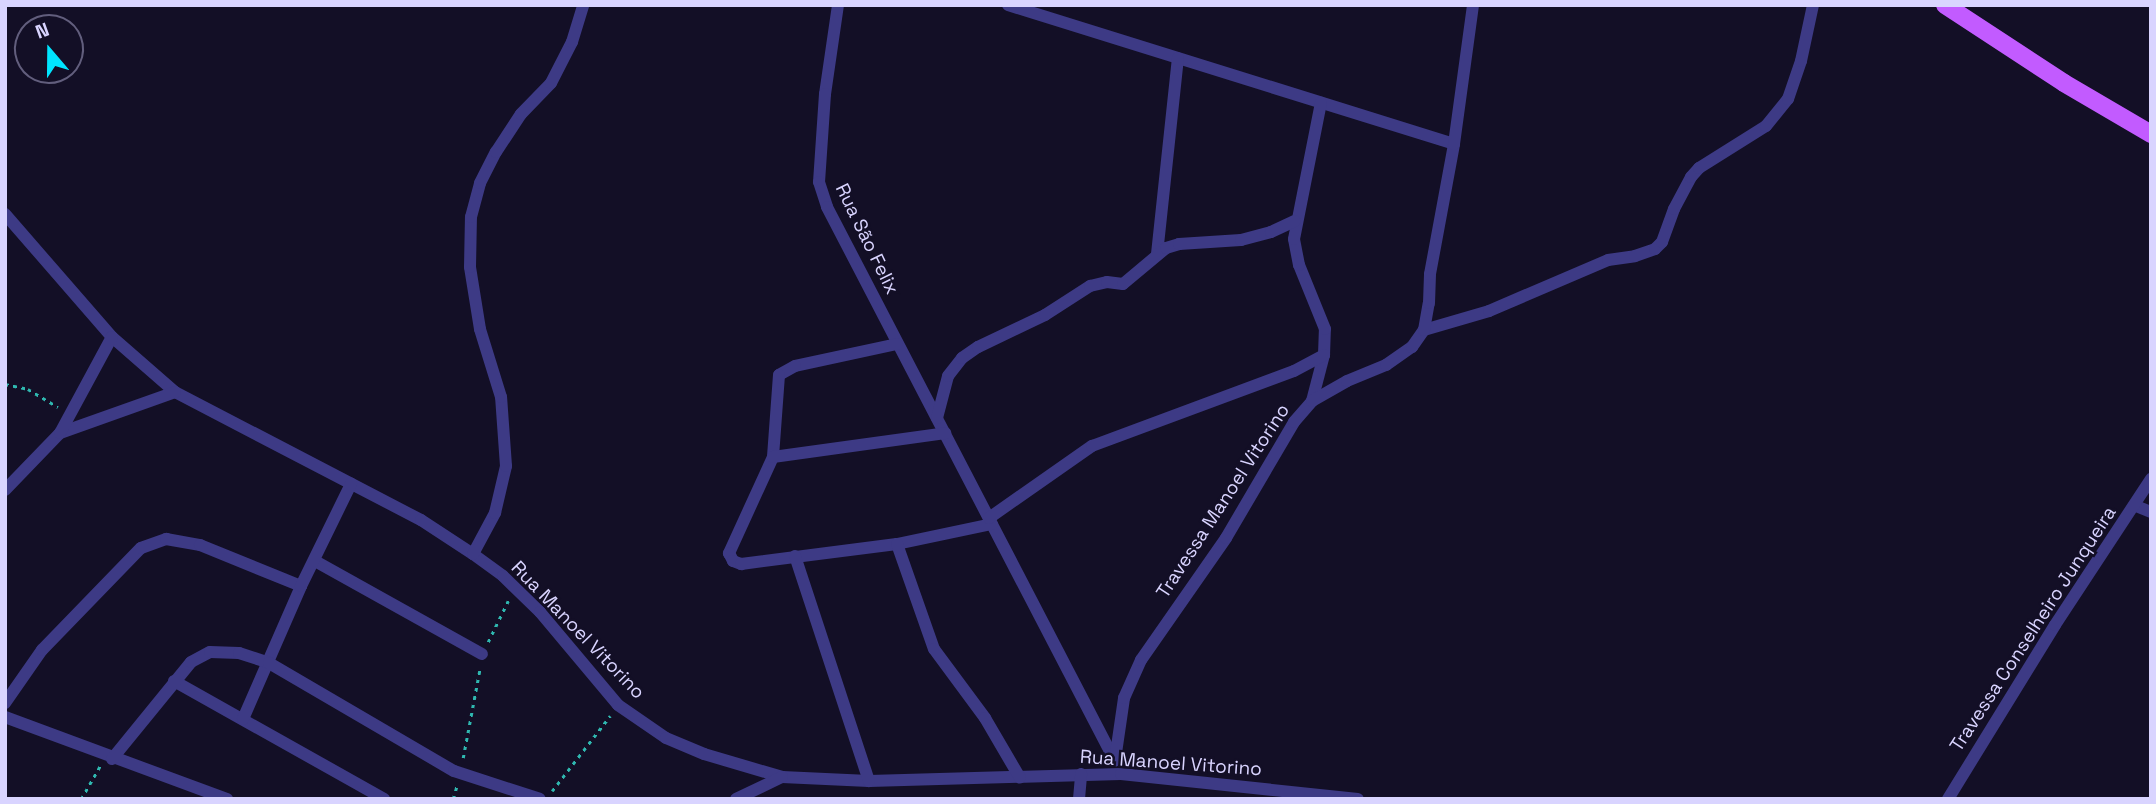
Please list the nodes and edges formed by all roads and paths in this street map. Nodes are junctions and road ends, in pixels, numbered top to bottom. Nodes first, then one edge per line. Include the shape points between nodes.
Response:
1 (583, 5) edge
2 (838, 5) edge
3 (1008, 5) edge
4 (1473, 5) edge
5 (1813, 5) edge
6 (1944, 5) edge
7 (1178, 58) junction
8 (1321, 103) junction
9 (2151, 134) edge
10 (1454, 144) junction
11 (5, 214) edge
12 (1295, 221) junction
13 (1157, 254) junction
14 (1424, 330) junction
15 (112, 337) junction
16 (897, 344) junction
17 (1324, 355) junction
18 (5, 384) edge
19 (175, 392) junction
20 (1312, 401) junction
21 (70, 414) junction
22 (937, 418) junction
23 (60, 433) junction
24 (945, 433) junction
25 (774, 457) junction
26 (2151, 479) edge
27 (351, 484) junction
28 (5, 490) edge
29 (2136, 506) junction
30 (2151, 512) edge
31 (990, 521) junction
32 (897, 544) junction
33 (473, 554) junction
34 (795, 556) junction
35 (315, 561) junction
36 (301, 586) junction
37 (514, 587) junction
38 (482, 654) junction
39 (269, 663) junction
40 (174, 681) junction
41 (5, 703) edge
42 (618, 705) junction
43 (5, 717) edge
44 (243, 719) junction
45 (109, 758) junction
46 (1115, 760) junction
47 (460, 773) junction
48 (1081, 774) junction
49 (1121, 774) junction
50 (782, 777) junction
51 (1020, 778) junction
52 (869, 781) junction
53 (81, 799) edge
54 (227, 799) edge
55 (384, 799) edge
56 (453, 799) edge
57 (540, 799) edge
58 (546, 799) edge
59 (736, 799) edge
60 (1079, 799) edge
61 (1358, 799) edge
62 (1948, 799) edge

1 - 33 street via 572,42 551,83 520,114 496,152 480,183 471,217 470,267 480,329 501,397 506,466 495,513
2 - 16 street, Rua São Felix via 819,182 827,207
3 - 7 street
4 - 10 street
5 - 14 street via 1801,61 1784,106 1766,126 1699,168 1684,188 1655,249 1608,260 1489,311
6 - 9 main road
7 - 8 street
7 - 13 street
8 - 10 street
8 - 12 street
10 - 14 street
11 - 15 street, Rua Manoel Vitorino
12 - 13 street via 1241,240 1179,244
12 - 17 street via 1299,265 1325,329
13 - 22 street via 1124,284 1090,286 1045,316 962,358 948,376
14 - 20 street, Travessa Manoel Vitorino via 1412,347 1387,365
15 - 19 street, Rua Manoel Vitorino
15 - 21 street
16 - 22 street, Rua São Felix
16 - 25 street via 784,370 779,375
17 - 20 street
17 - 31 street via 1294,371 1092,446
18 - 21 path via 28,389
19 - 23 street
19 - 27 street, Rua Manoel Vitorino
20 - 46 street, Travessa Manoel Vitorino via 1276,451 1226,538 1141,660 1124,698
21 - 23 street
22 - 24 street, Rua São Felix
23 - 28 street
24 - 25 street
24 - 31 street, Rua São Felix
25 - 34 street via 729,554 741,564
26 - 29 street, Travessa Conselheiro Junqueira
27 - 33 street, Rua Manoel Vitorino via 421,520
27 - 35 street
29 - 30 street
29 - 62 street, Travessa Conselheiro Junqueira via 2054,625
31 - 32 street
31 - 46 street, Rua São Felix
32 - 34 street
32 - 51 street via 934,649 985,718
33 - 37 street, Rua Manoel Vitorino
34 - 52 street
35 - 36 street
35 - 38 street
36 - 39 street
36 - 41 street via 200,545 166,539 141,548 42,650
37 - 38 path
37 - 42 street, Rua Manoel Vitorino
38 - 47 path
39 - 40 street via 239,653 210,652 191,662
39 - 44 street
39 - 47 street
40 - 44 street
40 - 45 street
42 - 50 street, Rua Manoel Vitorino via 666,737 704,754
42 - 58 path
43 - 45 street
44 - 55 street
45 - 53 path
45 - 54 street
46 - 49 street, Rua São Felix
47 - 56 path
47 - 57 street
48 - 49 street, Rua Manoel Vitorino
48 - 51 street, Rua Manoel Vitorino
48 - 60 street
49 - 61 street, Rua Manoel Vitorino
50 - 52 street, Rua Manoel Vitorino
50 - 59 street
51 - 52 street, Rua Manoel Vitorino

